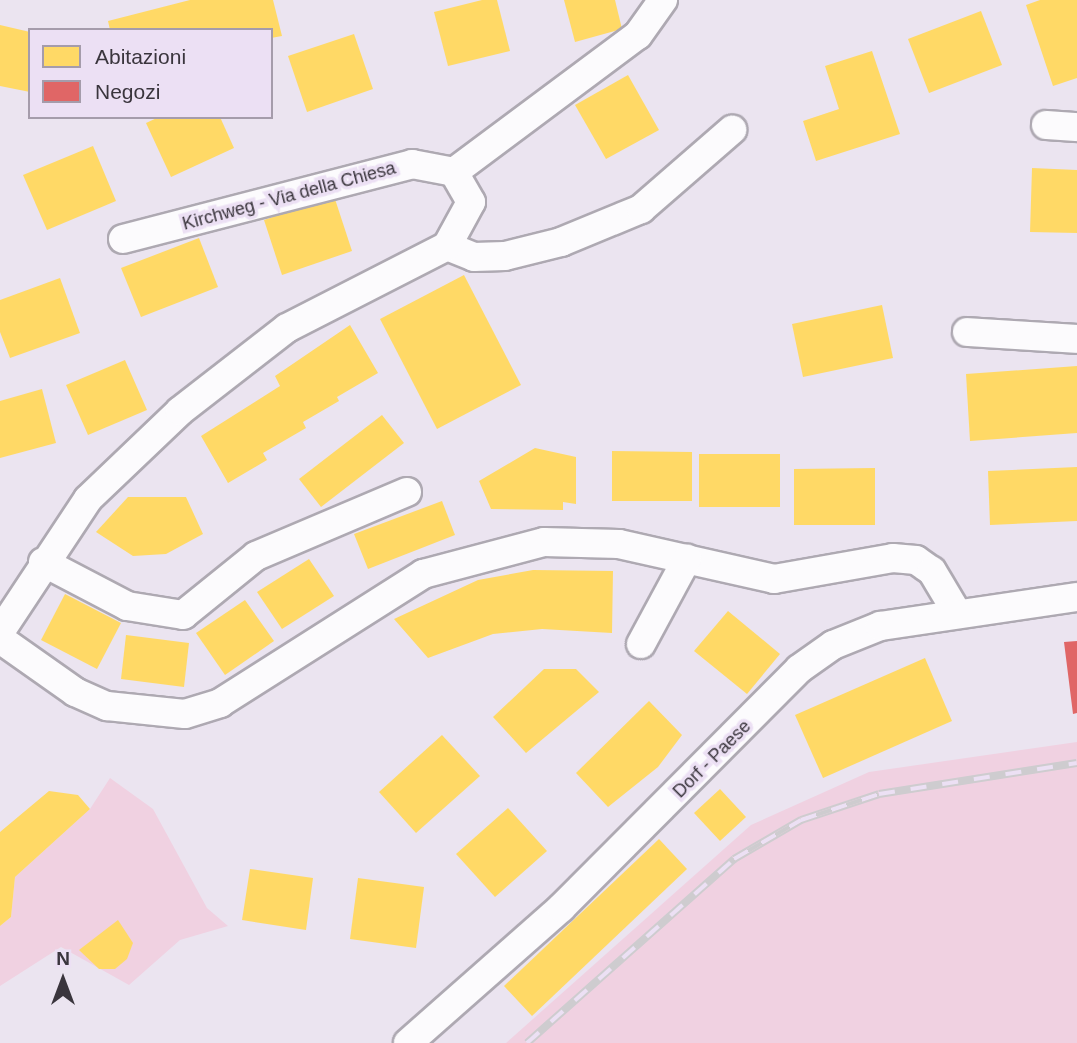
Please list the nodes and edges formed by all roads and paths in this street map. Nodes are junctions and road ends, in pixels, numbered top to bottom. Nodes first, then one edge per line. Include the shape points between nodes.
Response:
1 (663, 0) edge
2 (1046, 125) dead end
3 (1077, 127) edge
4 (732, 130) dead end
5 (454, 172) junction
6 (124, 239) dead end
7 (447, 246) junction
8 (967, 332) dead end
9 (1077, 339) edge
10 (407, 492) dead end
11 (687, 559) junction
12 (43, 562) junction
13 (1077, 597) edge
14 (957, 613) junction
15 (0, 632) edge
16 (0, 639) edge
17 (641, 644) dead end
18 (408, 1043) edge

1 - 5 street via 638,35
2 - 3 street
4 - 7 street via 641,209 561,242 505,256 474,257
5 - 6 street, Kirchweg - Via della Chiesa via 412,164
5 - 7 street via 471,202
7 - 12 street via 287,328 180,411 88,499
8 - 9 street
10 - 12 street via 256,556 183,615 127,606
11 - 14 street via 774,579 893,558 916,560 932,571
11 - 16 street via 619,544 544,542 423,574 220,703 185,714 107,706 75,692
11 - 17 street
12 - 15 street
13 - 14 street, Dorf - Paese
14 - 18 street, Dorf - Paese via 856,634 799,669 561,908

